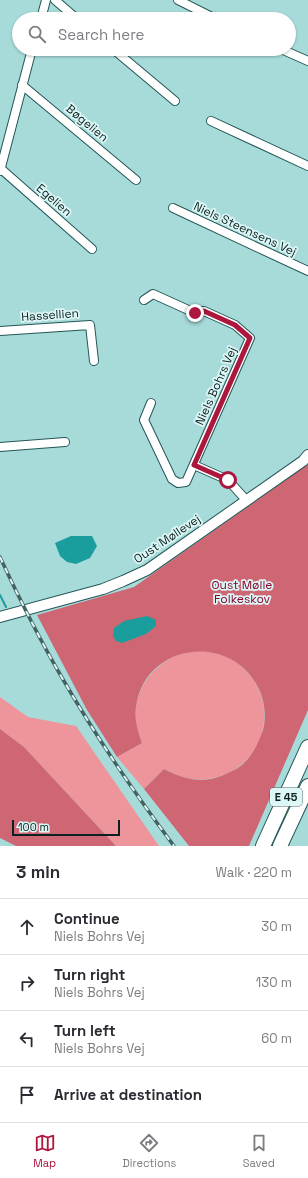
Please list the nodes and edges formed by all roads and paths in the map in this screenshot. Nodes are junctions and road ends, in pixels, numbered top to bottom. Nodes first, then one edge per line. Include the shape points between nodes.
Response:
1 (46, 0) edge
2 (55, 0) edge
3 (178, 0) edge
4 (43, 12) edge
5 (70, 12) edge
6 (202, 12) edge
7 (30, 56) edge
8 (121, 56) edge
9 (296, 56) edge
10 (308, 61) edge
11 (22, 85) junction
12 (175, 101) dead end
13 (211, 122) dead end
14 (308, 166) edge
15 (0, 168) edge
16 (0, 171) edge
17 (136, 180) dead end
18 (173, 208) dead end
19 (92, 249) dead end
20 (308, 270) edge
21 (144, 300) dead end
22 (0, 331) edge
23 (94, 361) dead end
24 (151, 403) dead end
25 (65, 442) dead end
26 (0, 447) edge
27 (308, 455) edge
28 (194, 465) junction
29 (246, 500) junction
30 (0, 616) edge
31 (308, 747) edge
32 (308, 786) edge
33 (263, 846) edge
34 (280, 846) edge

1 - 4 street
2 - 5 street
3 - 6 street
7 - 11 street
8 - 12 street
9 - 10 street
11 - 15 street
11 - 17 street, Bøgelien
13 - 14 street
15 - 16 street
15 - 19 street, Egelien
18 - 20 street, Niels Steensens Vej
21 - 28 street, Niels Bohrs Vej via 153,294 195,313 204,311 235,325 250,338
22 - 23 street, Hassellien via 90,325
24 - 28 street, Niels Bohrs Vej via 144,420 172,478 178,483 186,482
25 - 26 street
27 - 29 street, Oust Møllevej
28 - 29 street via 228,480
29 - 30 street, Oust Møllevej via 147,570 123,582
31 - 33 highway, E 45
32 - 34 highway, E 45

